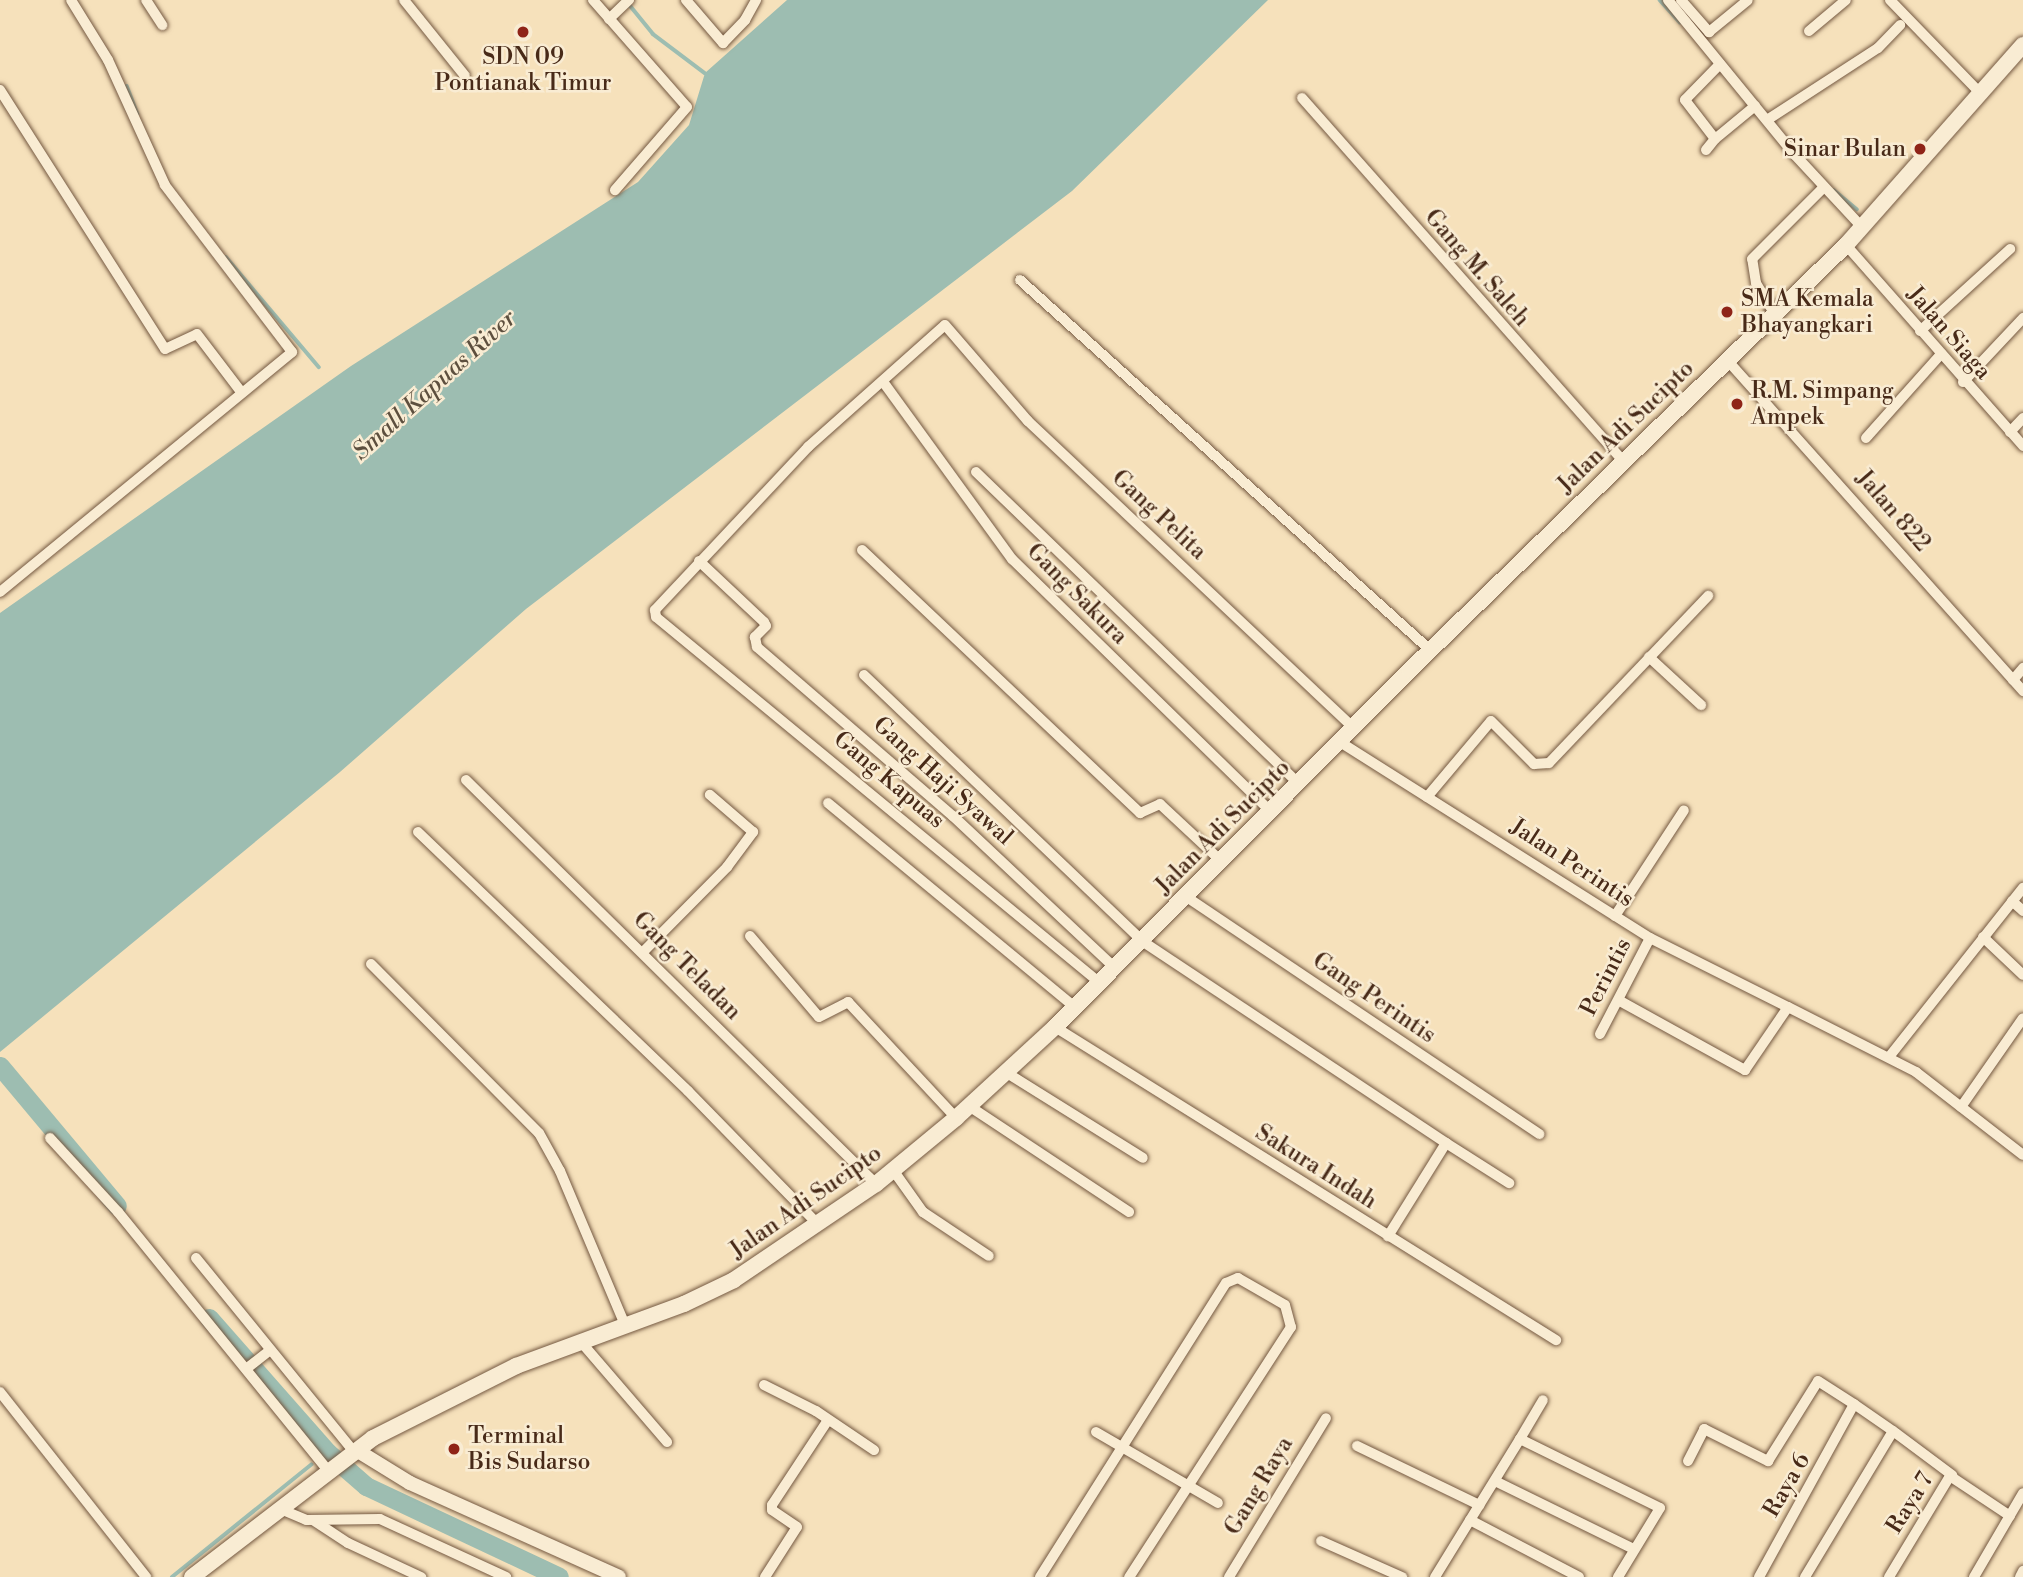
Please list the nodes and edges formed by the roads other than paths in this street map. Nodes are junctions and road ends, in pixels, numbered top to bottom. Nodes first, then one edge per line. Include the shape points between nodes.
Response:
1 (71, 0) edge
2 (146, 0) edge
3 (404, 0) edge
4 (593, 0) edge
5 (686, 0) edge
6 (755, 0) edge
7 (1668, 0) edge
8 (1681, 0) edge
9 (1748, 0) edge
10 (1846, 0) edge
11 (1891, 0) edge
12 (625, 4) edge
13 (609, 19) junction
14 (162, 25) dead end
15 (1900, 25) dead end
16 (1809, 31) dead end
17 (2023, 46) edge
18 (1720, 64) junction
19 (465, 76) dead end
20 (0, 90) edge
21 (1980, 93) junction
22 (1302, 98) dead end
23 (1755, 106) junction
24 (1767, 120) junction
25 (1715, 139) junction
26 (1706, 150) dead end
27 (1824, 187) junction
28 (615, 190) dead end
29 (1861, 226) junction
30 (1846, 245) junction
31 (2010, 249) dead end
32 (1020, 280) dead end
33 (1774, 313) junction
34 (2023, 318) edge
35 (1920, 331) junction
36 (1941, 354) junction
37 (1728, 361) junction
38 (1963, 382) junction
39 (884, 383) junction
40 (242, 393) junction
41 (2023, 418) edge
42 (2010, 432) junction
43 (1866, 438) dead end
44 (2023, 446) edge
45 (1624, 462) junction
46 (976, 472) dead end
47 (862, 550) dead end
48 (699, 561) junction
49 (0, 592) edge
50 (1708, 596) dead end
51 (1430, 650) junction
52 (1649, 657) junction
53 (2023, 668) edge
54 (864, 675) dead end
55 (2013, 680) junction
56 (2023, 691) edge
57 (1701, 705) dead end
58 (1353, 727) junction
59 (1340, 742) junction
60 (466, 780) dead end
61 (1299, 783) junction
62 (710, 795) dead end
63 (1427, 797) junction
64 (828, 803) dead end
65 (1269, 810) junction
66 (1684, 810) dead end
67 (418, 832) dead end
68 (1220, 860) junction
69 (2023, 888) edge
70 (1185, 896) junction
71 (2012, 901) junction
72 (2023, 911) edge
73 (1615, 916) junction
74 (750, 936) dead end
75 (1983, 937) junction
76 (1650, 938) junction
77 (1142, 940) junction
78 (643, 952) junction
79 (371, 964) dead end
80 (1115, 968) junction
81 (2023, 975) edge
82 (1100, 983) junction
83 (1620, 1001) junction
84 (1075, 1007) junction
85 (1788, 1007) junction
86 (2023, 1018) edge
87 (1055, 1027) junction
88 (1600, 1034) dead end
89 (1889, 1057) junction
90 (1007, 1073) junction
91 (970, 1106) junction
92 (1961, 1107) junction
93 (956, 1118) junction
94 (1539, 1134) dead end
95 (50, 1138) dead end
96 (1446, 1143) junction
97 (2023, 1155) edge
98 (1143, 1158) dead end
99 (893, 1170) junction
100 (1509, 1183) dead end
101 (876, 1184) junction
102 (1129, 1212) dead end
103 (817, 1223) junction
104 (1388, 1236) junction
105 (989, 1256) dead end
106 (196, 1258) dead end
107 (625, 1325) junction
108 (1556, 1340) dead end
109 (581, 1342) junction
110 (265, 1354) junction
111 (246, 1369) junction
112 (764, 1384) dead end
113 (0, 1392) edge
114 (1543, 1400) dead end
115 (1853, 1409) junction
116 (1326, 1418) dead end
117 (828, 1420) junction
118 (1894, 1431) junction
119 (1096, 1432) dead end
120 (373, 1438) junction
121 (1520, 1438) junction
122 (667, 1441) dead end
123 (1357, 1446) dead end
124 (1121, 1447) junction
125 (874, 1450) dead end
126 (1688, 1461) dead end
127 (343, 1462) junction
128 (387, 1466) junction
129 (1952, 1475) junction
130 (1495, 1481) junction
131 (1187, 1485) junction
132 (2023, 1493) edge
133 (1218, 1503) dead end
134 (1479, 1505) junction
135 (278, 1508) junction
136 (2010, 1516) junction
137 (313, 1520) junction
138 (1470, 1520) junction
139 (1321, 1541) dead end
140 (1634, 1549) junction
141 (2023, 1571) edge
142 (146, 1577) edge
143 (192, 1577) edge
144 (421, 1577) edge
145 (506, 1577) edge
146 (619, 1577) edge
147 (765, 1577) edge
148 (1040, 1577) edge
149 (1129, 1577) edge
150 (1229, 1577) edge
151 (1402, 1577) edge
152 (1436, 1577) edge
153 (1579, 1577) edge
154 (1618, 1577) edge
155 (1759, 1577) edge
156 (1805, 1577) edge
157 (1889, 1577) edge
158 (1974, 1577) edge
159 (2020, 1577) edge

1 - 40 street via 107,60 165,185 292,348
2 - 14 street
3 - 19 street
4 - 13 street
5 - 6 street via 723,43 745,20
7 - 18 street
8 - 9 street via 1709,32
10 - 16 street
11 - 21 street
12 - 13 street
13 - 28 street via 687,107
15 - 24 street via 1878,48
17 - 21 main road, Jalan Adi Sucipto
18 - 23 street
18 - 25 street via 1685,100
20 - 40 street via 165,349 197,334
21 - 29 main road, Jalan Adi Sucipto
22 - 45 street, Gang M. Saleh
23 - 24 street
23 - 25 street
24 - 27 street
25 - 26 street
27 - 29 street
27 - 33 street via 1752,260 1756,283
29 - 30 main road, Jalan Adi Sucipto
30 - 33 main road, Jalan Adi Sucipto
30 - 35 street, Jalan Siaga
31 - 35 street
32 - 51 street
33 - 37 main road, Jalan Adi Sucipto
34 - 38 street
35 - 36 street, Jalan Siaga
36 - 38 street, Jalan Siaga
36 - 43 street
37 - 45 main road, Jalan Adi Sucipto
37 - 55 street, Jalan 822
38 - 42 street, Jalan Siaga
39 - 48 street via 808,447
39 - 58 street, Gang Pelita via 945,325 1035,428
39 - 65 street, Gang Sakura via 1012,559
40 - 49 street
41 - 42 street
42 - 44 street, Jalan Siaga
45 - 51 main road, Jalan Adi Sucipto
46 - 61 street
47 - 68 street via 1140,813 1160,804
48 - 80 street, Gang Haji Syawal via 765,628 755,636 757,647 944,807
48 - 82 street, Gang Kapuas via 655,610 656,617
50 - 52 street
51 - 58 main road, Jalan Adi Sucipto
52 - 57 street
52 - 63 street via 1549,762 1534,764 1492,721
53 - 55 street
54 - 77 street
55 - 56 street, Jalan 822
58 - 59 main road, Jalan Adi Sucipto
59 - 61 main road, Jalan Adi Sucipto
59 - 63 street, Jalan Perintis
60 - 78 street, Gang Teladan
61 - 65 main road, Jalan Adi Sucipto
62 - 78 street via 753,832 727,867
63 - 73 street, Jalan Perintis
64 - 84 street
65 - 68 main road, Jalan Adi Sucipto
66 - 73 street
67 - 103 street via 621,1026
68 - 70 main road, Jalan Adi Sucipto
69 - 71 street
70 - 77 main road, Jalan Adi Sucipto
70 - 94 street, Gang Perintis
71 - 72 street
71 - 75 street
73 - 76 street, Jalan Perintis
74 - 93 street via 819,1017 848,1002
75 - 81 street
75 - 89 street
76 - 83 street, Perintis
76 - 85 street, Jalan Perintis
77 - 80 main road, Jalan Adi Sucipto
77 - 96 street
78 - 101 street, Gang Teladan
79 - 107 street via 539,1133 560,1171
80 - 82 main road, Jalan Adi Sucipto
82 - 84 main road, Jalan Adi Sucipto
83 - 85 street via 1745,1070
83 - 88 street, Perintis
84 - 87 main road, Jalan Adi Sucipto
85 - 89 street, Jalan Perintis
86 - 92 street
87 - 90 main road, Jalan Adi Sucipto
87 - 104 street, Sakura Indah
89 - 92 street, Jalan Perintis
90 - 91 main road, Jalan Adi Sucipto
90 - 98 street
91 - 93 main road, Jalan Adi Sucipto
91 - 102 street
92 - 97 street, Jalan Perintis
93 - 99 main road, Jalan Adi Sucipto
95 - 111 street via 118,1212
96 - 100 street
96 - 104 street
99 - 101 main road, Jalan Adi Sucipto
99 - 105 street via 923,1212
101 - 103 main road, Jalan Adi Sucipto
103 - 107 main road, Jalan Adi Sucipto via 734,1280
104 - 108 street, Sakura Indah
106 - 110 street
107 - 109 main road, Jalan Adi Sucipto
109 - 120 main road, Jalan Adi Sucipto via 516,1366
109 - 122 street
110 - 111 street
110 - 127 street
111 - 127 street
112 - 117 street
113 - 142 street
114 - 121 street
115 - 118 street
115 - 126 street via 1818,1381 1768,1461 1704,1429
115 - 155 street, Raya 6
116 - 150 street, Gang Raya
117 - 125 street
117 - 147 street via 772,1505 772,1510 797,1527
118 - 129 street
118 - 156 street
119 - 124 street
120 - 127 main road, Jalan Adi Sucipto
120 - 128 street
121 - 130 street
121 - 140 street via 1660,1508
123 - 134 street
124 - 131 street
124 - 131 street via 1226,1283 1238,1278 1285,1305 1291,1327
124 - 148 street
127 - 128 street
127 - 135 main road, Jalan Adi Sucipto
128 - 146 street via 410,1483
129 - 136 street, Raya 7
129 - 157 street, Raya 7
130 - 134 street
130 - 140 street
131 - 133 street
131 - 149 street
132 - 136 street
134 - 138 street
135 - 137 street via 298,1519
135 - 143 main road, Jalan Adi Sucipto
136 - 158 street
137 - 144 street via 348,1543
137 - 145 street via 380,1519
138 - 152 street
138 - 153 street
139 - 151 street
140 - 154 street
141 - 159 street

